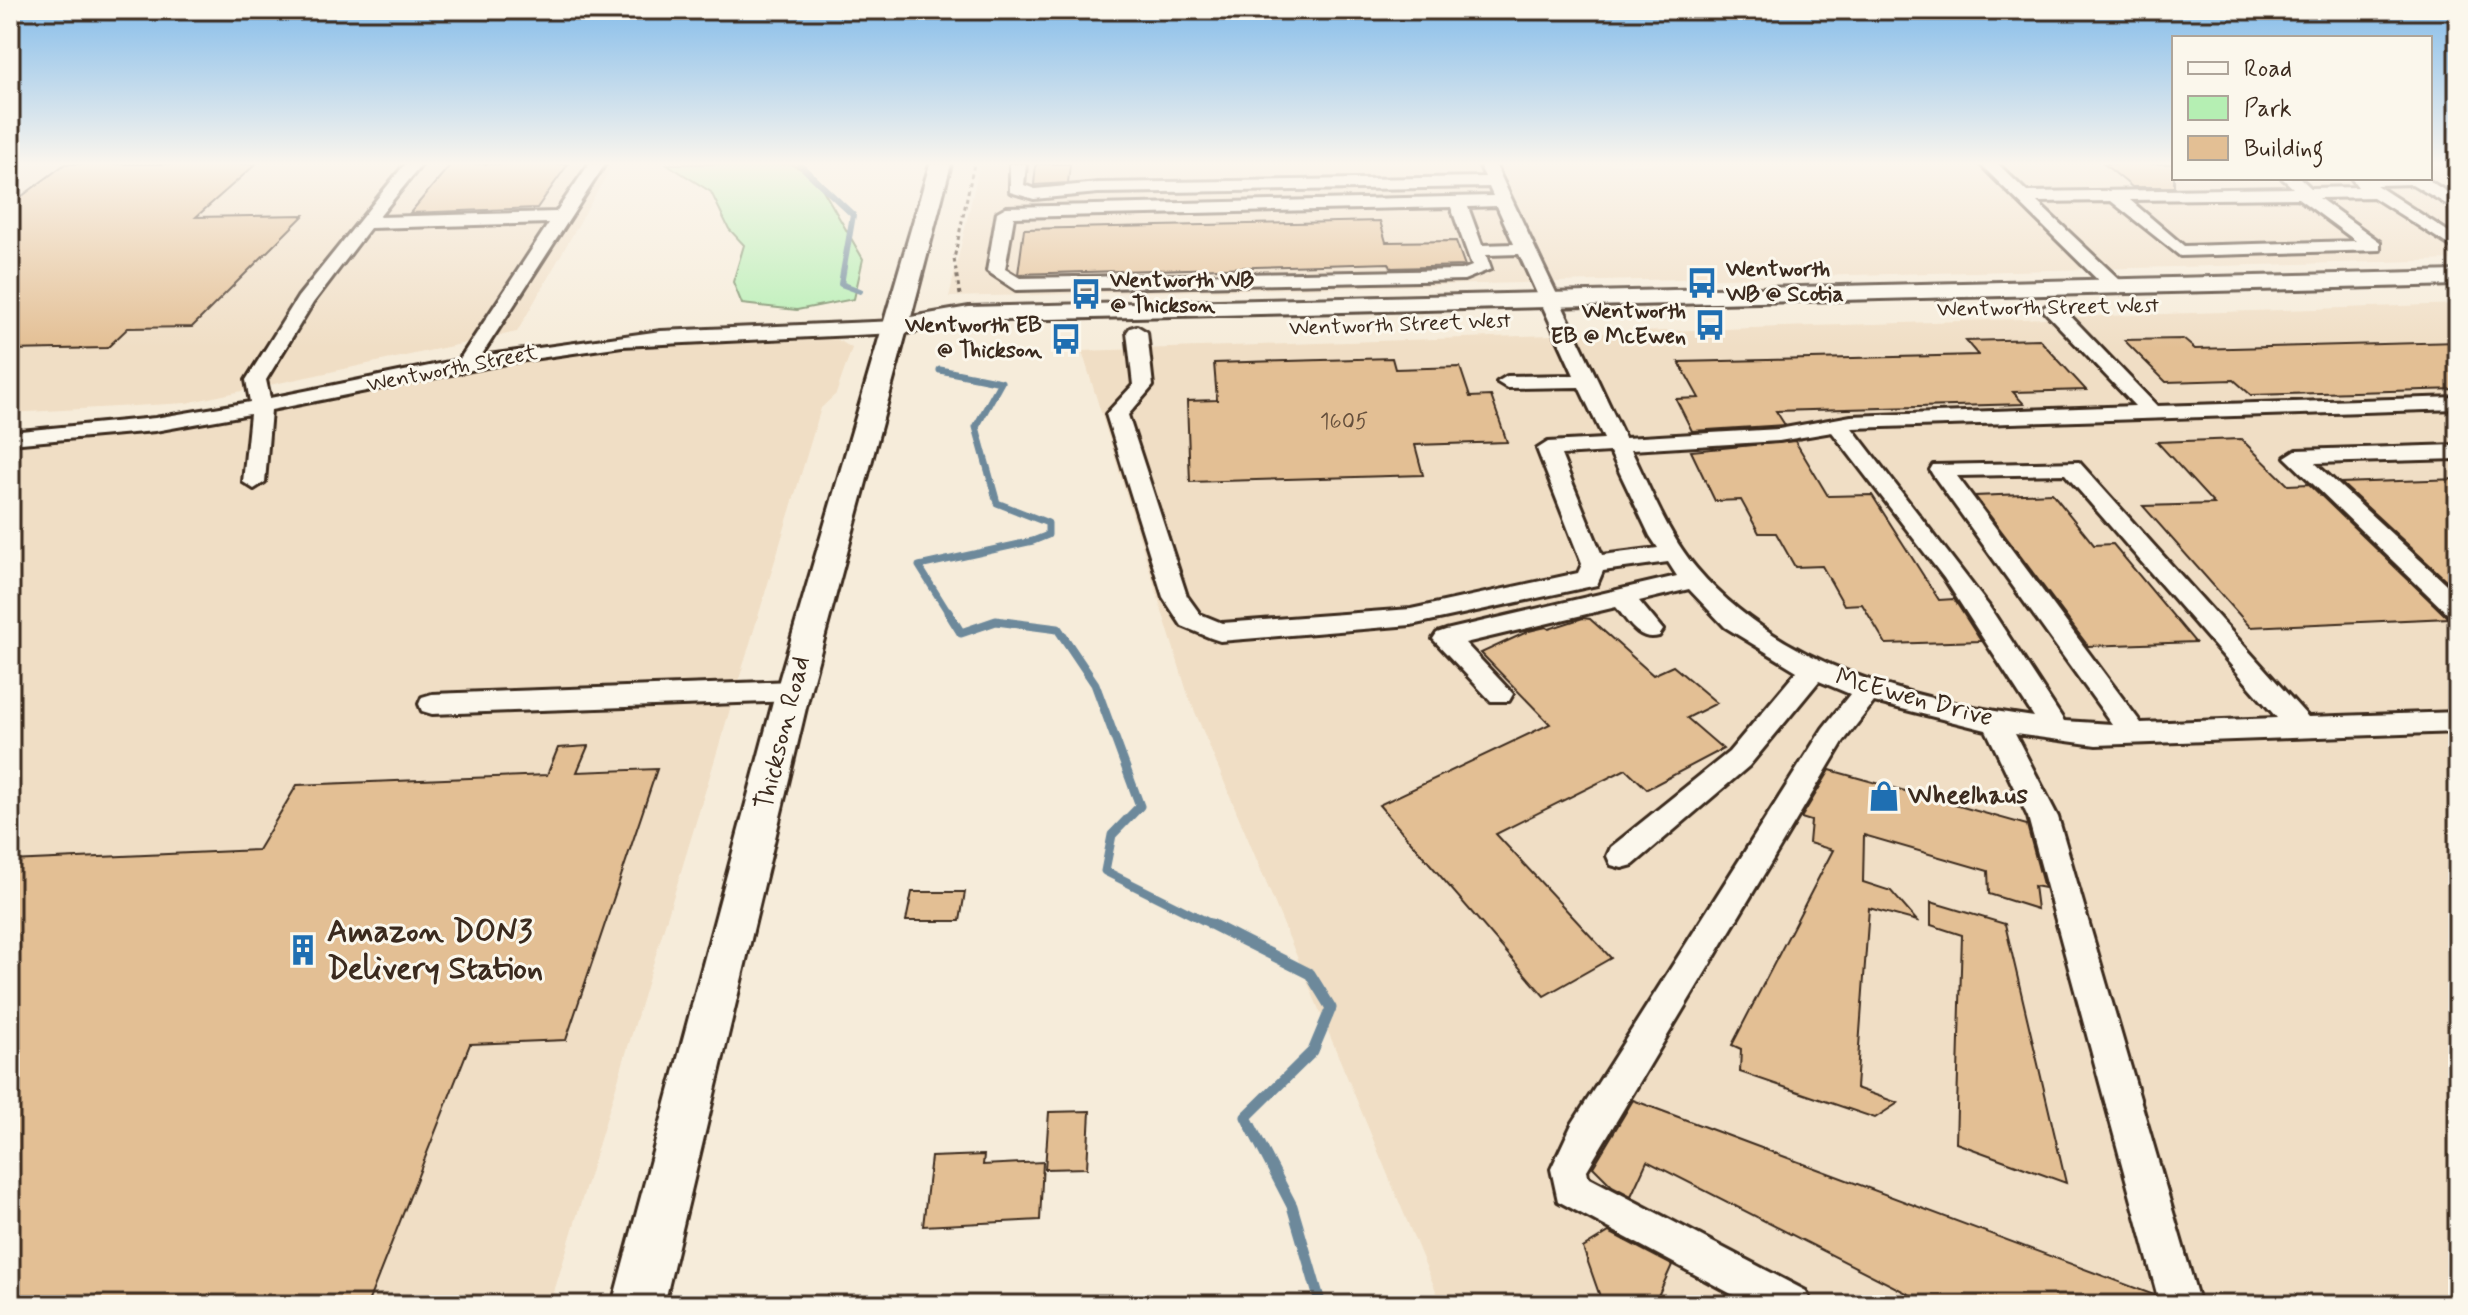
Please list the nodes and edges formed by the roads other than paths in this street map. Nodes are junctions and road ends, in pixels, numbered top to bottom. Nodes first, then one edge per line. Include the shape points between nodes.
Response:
1 (363, 225) edge
2 (556, 225) edge
3 (924, 225) edge
4 (1004, 225) edge
5 (1466, 225) edge
6 (1515, 225) edge
7 (2053, 225) edge
8 (2150, 225) edge
9 (2346, 225) edge
10 (2427, 225) edge
11 (2458, 246) edge
12 (1526, 249) junction
13 (1475, 250) junction
14 (2458, 278) edge
15 (2115, 286) junction
16 (2458, 298) edge
17 (2052, 308) junction
18 (1553, 310) junction
19 (897, 327) junction
20 (1137, 332) junction
21 (465, 366) junction
22 (1587, 381) junction
23 (1507, 382) dead end
24 (2458, 403) edge
25 (261, 405) junction
26 (2152, 412) junction
27 (1837, 424) junction
28 (10, 438) edge
29 (1619, 447) junction
30 (2458, 452) edge
31 (254, 482) dead end
32 (1674, 554) junction
33 (1594, 564) junction
34 (1694, 580) junction
35 (1622, 597) junction
36 (2458, 609) edge
37 (1650, 630) dead end
38 (1814, 669) junction
39 (793, 691) junction
40 (1868, 691) junction
41 (1500, 694) dead end
42 (432, 704) dead end
43 (1995, 721) junction
44 (2458, 722) edge
45 (2301, 728) junction
46 (2056, 730) junction
47 (2134, 734) junction
48 (1622, 856) dead end
49 (638, 1305) edge
50 (1792, 1305) edge
51 (2180, 1305) edge

1 - 25 street via 270,353 256,380
2 - 21 street
3 - 19 main road, Thickson Road
4 - 13 street via 996,271 1016,284 1464,275 1482,269
5 - 13 street
6 - 12 street, McEwen Drive
7 - 15 street
8 - 9 street via 2180,251 2374,246
10 - 11 street
12 - 13 street
12 - 18 street, McEwen Drive
14 - 15 main road, Wentworth Street West
15 - 18 main road, Wentworth Street West
16 - 17 main road, Wentworth Street West
17 - 18 main road, Wentworth Street West
17 - 26 street
18 - 19 main road, Wentworth Street West via 969,314
18 - 20 main road, Wentworth Street West
18 - 22 street, McEwen Drive
19 - 20 main road, Wentworth Street West via 969,338
19 - 21 street, Wentworth Street via 660,337
19 - 39 main road, Thickson Road
20 - 33 street via 1143,386 1117,414 1175,597 1191,620 1220,632 1411,617 1588,579
21 - 25 street, Wentworth Street
22 - 23 street
22 - 29 street, McEwen Drive
24 - 26 street
25 - 28 street, Wentworth Street via 155,423
25 - 31 street
26 - 27 street
27 - 29 street via 1779,435
27 - 46 street via 1978,606
29 - 32 street, McEwen Drive
29 - 33 street via 1548,449
30 - 36 street via 2296,457
32 - 33 street
32 - 34 street, McEwen Drive
34 - 35 street
34 - 38 street, McEwen Drive via 1734,621
35 - 37 street
35 - 41 street via 1446,639
38 - 40 street, McEwen Drive
38 - 48 street via 1739,759
39 - 42 street
39 - 49 main road, Thickson Road
40 - 43 street, McEwen Drive
40 - 50 street via 1825,749 1569,1169 1571,1188
43 - 46 street, McEwen Drive
43 - 51 street via 2043,817
44 - 45 street, McEwen Drive
45 - 47 street, McEwen Drive
45 - 47 street via 2071,467 1941,470
46 - 47 street, McEwen Drive

